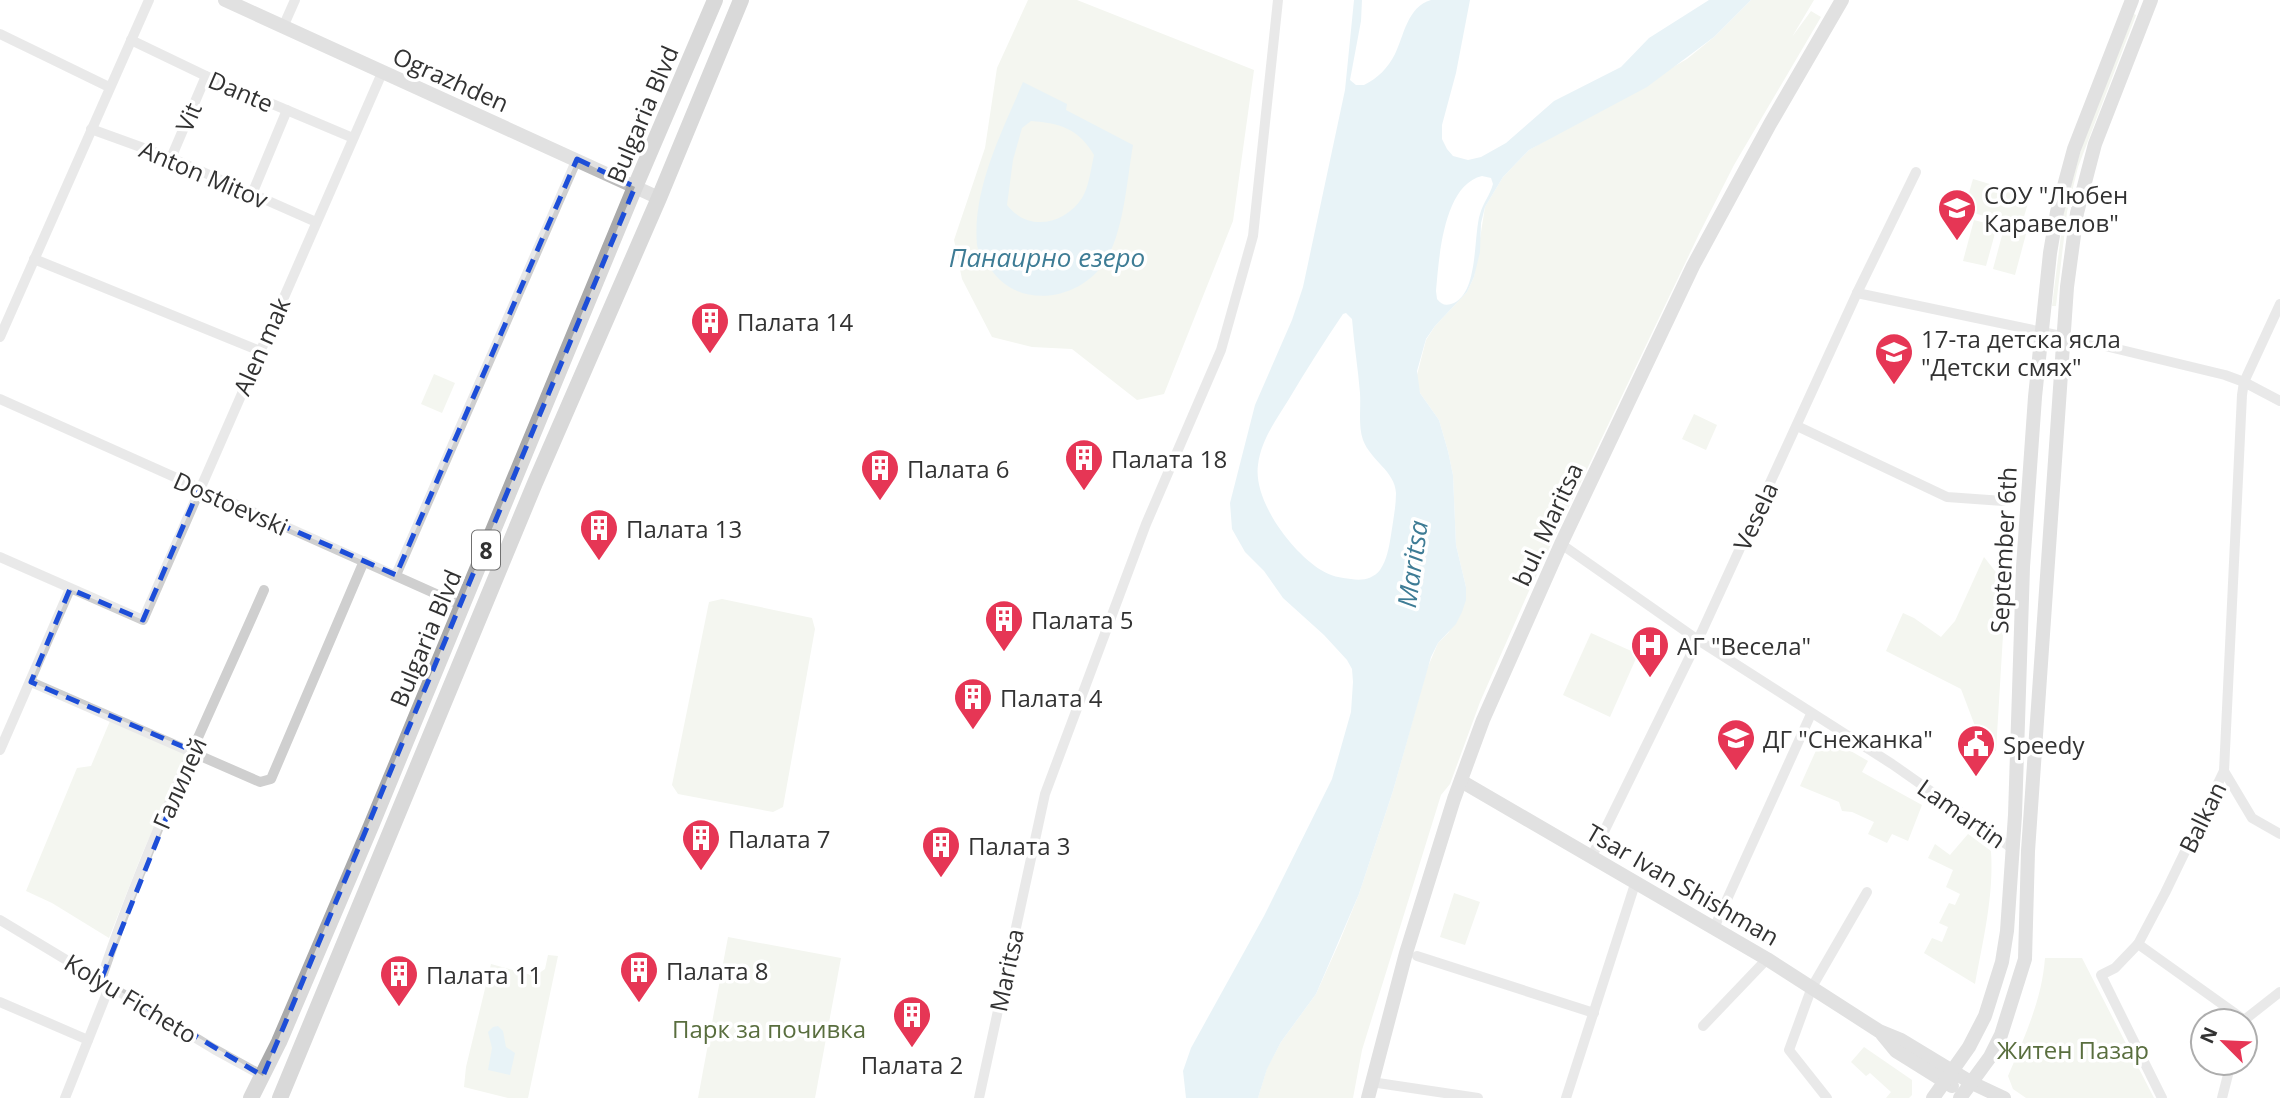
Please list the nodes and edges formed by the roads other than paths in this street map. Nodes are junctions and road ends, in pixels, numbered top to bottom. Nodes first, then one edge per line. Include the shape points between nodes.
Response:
1 (149, 0) edge
2 (225, 0) edge
3 (295, 0) edge
4 (715, 0) edge
5 (741, 0) edge
6 (1278, 0) edge
7 (1842, 0) edge
8 (2132, 0) edge
9 (2151, 0) edge
10 (283, 27) junction
11 (0, 34) edge
12 (131, 40) junction
13 (382, 73) junction
14 (206, 76) junction
15 (110, 87) junction
16 (287, 110) junction
17 (91, 129) junction
18 (353, 138) junction
19 (171, 158) junction
20 (577, 159) junction
21 (1916, 172) dead end
22 (635, 187) junction
23 (252, 194) junction
24 (659, 198) junction
25 (316, 222) junction
26 (34, 259) junction
27 (1857, 293) junction
28 (2280, 304) edge
29 (2042, 332) junction
30 (2063, 336) junction
31 (0, 337) edge
32 (260, 351) junction
33 (2244, 382) junction
34 (0, 399) edge
35 (2280, 401) edge
36 (1797, 426) junction
37 (199, 489) junction
38 (2003, 501) dead end
39 (1560, 544) junction
40 (0, 557) edge
41 (364, 561) junction
42 (396, 575) junction
43 (70, 589) junction
44 (264, 590) dead end
45 (463, 606) junction
46 (1698, 640) junction
47 (31, 682) junction
48 (1811, 714) junction
49 (0, 750) edge
50 (193, 751) junction
51 (2224, 771) junction
52 (1461, 781) junction
53 (2280, 834) edge
54 (2013, 849) junction
55 (1591, 858) junction
56 (1635, 884) junction
57 (1867, 892) dead end
58 (0, 920) edge
59 (1714, 928) junction
60 (2138, 944) junction
61 (1417, 956) dead end
62 (1767, 960) junction
63 (106, 982) junction
64 (1812, 987) junction
65 (2280, 992) edge
66 (0, 1002) edge
67 (2225, 1007) edge
68 (2259, 1008) edge
69 (1594, 1013) junction
70 (1703, 1026) dead end
71 (88, 1040) junction
72 (263, 1076) junction
73 (1950, 1077) junction
74 (2227, 1077) edge
75 (1371, 1082) junction
76 (1967, 1093) edge
77 (65, 1098) edge
78 (251, 1098) edge
79 (280, 1098) edge
80 (979, 1098) edge
81 (1368, 1098) edge
82 (1478, 1098) edge
83 (1566, 1098) edge
84 (1827, 1098) edge
85 (1933, 1098) edge
86 (2004, 1098) edge
87 (2162, 1098) edge
88 (2221, 1098) edge

1 - 12 street
2 - 10 street, Ograzhden
3 - 10 street
4 - 22 main road, Bulgaria Blvd / 8
5 - 24 main road, 8
6 - 80 street, Maritsa via 1246,262 1221,350 1146,524 1045,794
7 - 39 street, bul. Maritsa via 1693,266
8 - 29 street, September 6th via 2079,133 2060,199
9 - 30 street, September 6th via 2095,144 2077,213
10 - 13 street, Ograzhden
11 - 15 street
12 - 14 street, Dante
12 - 15 street
13 - 18 street, Alen mak
13 - 20 street, Ograzhden
14 - 16 street, Dante
14 - 19 street, Vit
15 - 17 street
16 - 18 street, Dante
16 - 23 street
17 - 19 street, Anton Mitov
17 - 26 street
18 - 25 street, Alen mak
19 - 23 street, Anton Mitov
20 - 22 street, Ograzhden
20 - 42 street
21 - 27 street, Vesela
22 - 24 street, Ograzhden
22 - 45 main road, Bulgaria Blvd / 8
23 - 25 street, Anton Mitov
24 - 79 main road, 8 via 535,483
25 - 32 street, Alen mak
26 - 31 street
26 - 32 street
27 - 29 street
27 - 36 street, Vesela
28 - 33 street, Balkan
29 - 30 street
29 - 54 street, September 6th via 2023,567
30 - 33 street
30 - 76 street, September 6th via 2028,851 2025,959 2001,1035
32 - 37 street, Alen mak
33 - 35 street
33 - 51 street, Balkan
34 - 37 street, Dostoevski
36 - 38 street via 1947,497
36 - 46 street, Vesela
37 - 41 street, Dostoevski
37 - 43 street, Alen mak via 143,620
39 - 46 street, Lamartin
39 - 52 street, bul. Maritsa
40 - 43 street
41 - 42 street, Dostoevski
41 - 50 street via 271,779 260,782
42 - 45 street, Dostoevski
43 - 47 street
44 - 50 street, Галилей
45 - 72 main road, Bulgaria Blvd / 8
46 - 48 street, Lamartin
46 - 55 street, Vesela
47 - 49 street
47 - 50 street
48 - 54 street, Lamartin
48 - 59 street
50 - 63 street, Галилей via 115,937
51 - 53 street via 2252,818
51 - 60 street, Balkan
52 - 55 street, Tsar Ivan Shishman
52 - 75 street, bul. Maritsa
54 - 73 street, September 6th via 2002,962 1985,1016
55 - 56 street, Tsar Ivan Shishman
56 - 59 street, Tsar Ivan Shishman
56 - 69 street
57 - 64 street
58 - 63 street, Kolyu Ficheto
59 - 62 street, Tsar Ivan Shishman
60 - 67 street
60 - 87 street, Balkan via 2115,968 2101,975
61 - 69 street
62 - 64 street, Tsar Ivan Shishman
62 - 70 street
63 - 71 street, Галилей
63 - 72 street, Kolyu Ficheto
64 - 73 street, Tsar Ivan Shishman via 1879,1031 1901,1040
64 - 84 street via 1789,1050
65 - 68 street
66 - 71 street
69 - 83 street
71 - 77 street, Галилей
72 - 78 main road, Bulgaria Blvd / 8
73 - 76 street, Tsar Ivan Shishman
73 - 85 street, September 6th
74 - 88 street
75 - 81 street, bul. Maritsa
75 - 82 street
76 - 86 street, Tsar Ivan Shishman

